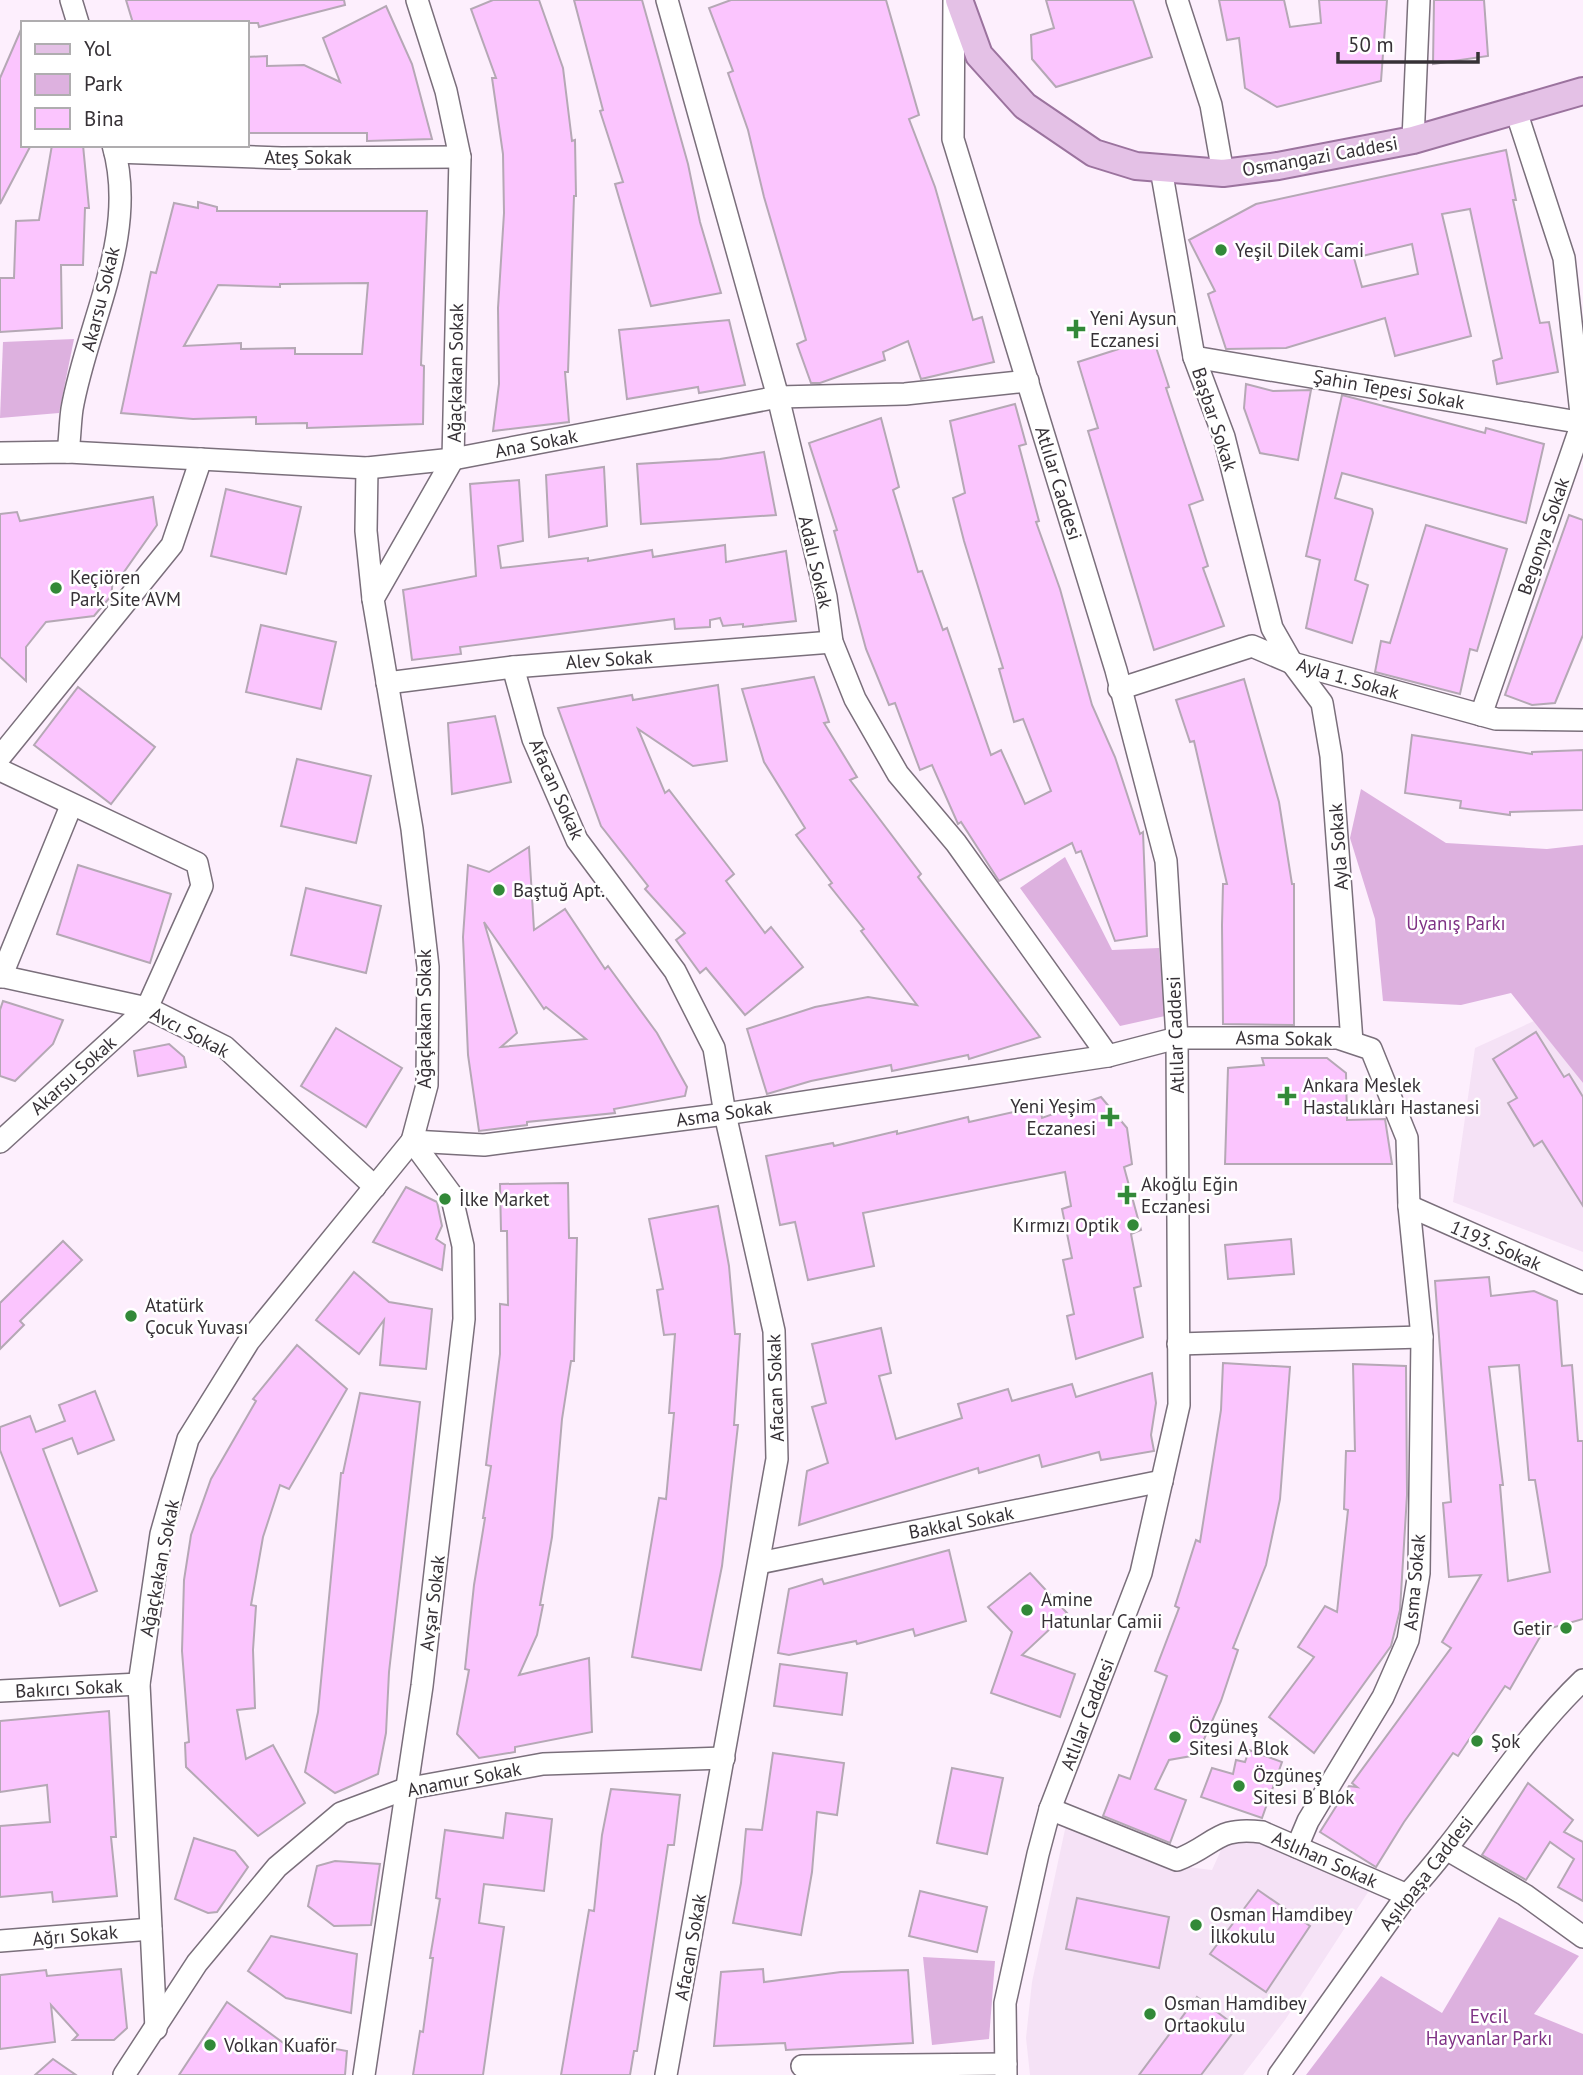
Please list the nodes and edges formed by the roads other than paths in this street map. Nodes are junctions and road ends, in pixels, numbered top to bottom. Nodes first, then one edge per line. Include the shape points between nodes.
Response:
1 (71, 0) edge
2 (417, 0) edge
3 (667, 0) edge
4 (954, 0) edge
5 (960, 0) edge
6 (1177, 0) edge
7 (1419, 0) edge
8 (77, 21) edge
9 (1583, 91) edge
10 (1516, 110) junction
11 (1413, 140) junction
12 (114, 149) edge
13 (460, 157) junction
14 (1161, 169) junction
15 (1223, 173) junction
16 (1573, 259) edge
17 (1194, 357) junction
18 (1028, 381) junction
19 (778, 397) junction
20 (1583, 423) edge
21 (68, 452) junction
22 (0, 453) edge
23 (201, 459) junction
24 (453, 459) junction
25 (367, 468) junction
26 (373, 599) junction
27 (832, 642) junction
28 (1292, 663) junction
29 (513, 667) junction
30 (387, 683) junction
31 (1119, 689) junction
32 (1481, 715) junction
33 (1583, 720) edge
34 (0, 757) edge
35 (0, 770) edge
36 (71, 806) junction
37 (0, 976) edge
38 (146, 1008) junction
39 (1177, 1038) junction
40 (1352, 1042) junction
41 (1108, 1056) junction
42 (724, 1114) junction
43 (412, 1141) junction
44 (0, 1142) edge
45 (375, 1186) junction
46 (1409, 1206) junction
47 (1583, 1283) edge
48 (1422, 1337) junction
49 (1178, 1344) junction
50 (1162, 1481) junction
51 (759, 1563) junction
52 (1583, 1680) edge
53 (139, 1684) junction
54 (0, 1691) edge
55 (724, 1758) junction
56 (405, 1788) junction
57 (1050, 1810) junction
58 (1297, 1846) junction
59 (1446, 1849) junction
60 (1407, 1895) junction
61 (151, 1929) junction
62 (1583, 1937) edge
63 (0, 1941) edge
64 (156, 2029) junction
65 (802, 2066) dead end
66 (1006, 2070) edge
67 (124, 2075) edge
68 (364, 2075) edge
69 (666, 2075) edge
70 (1279, 2075) edge

1 - 8 street
2 - 13 street, Ağaçkakan Sokak via 446,91
3 - 19 street, Adalı Sokak
4 - 18 street, Atlılar Caddesi via 953,139
5 - 14 main road, Osmangazi Caddesi via 979,55 1025,106 1094,153
6 - 15 street via 1211,105
7 - 11 street
9 - 10 main road, Osmangazi Caddesi
10 - 11 main road, Osmangazi Caddesi
10 - 16 street, Begonya Sokak
11 - 15 main road, Osmangazi Caddesi
12 - 13 street, Ateş Sokak via 281,158
12 - 21 street, Akarsu Sokak via 119,194 113,260 72,408
13 - 24 street, Ağaçkakan Sokak
14 - 15 main road, Osmangazi Caddesi
14 - 17 street, Başbar Sokak
16 - 20 street, Begonya Sokak
17 - 20 street, Şahin Tepesi Sokak
17 - 28 street, Başbar Sokak via 1224,437 1272,628
18 - 19 street, Ana Sokak via 905,394
18 - 31 street, Atlılar Caddesi
19 - 24 street, Ana Sokak
19 - 27 street, Adalı Sokak via 826,597
20 - 32 street, Begonya Sokak
21 - 22 street, Ana Sokak
21 - 23 street, Ana Sokak
23 - 25 street, Ana Sokak
23 - 34 street via 172,545
24 - 25 street, Ana Sokak
24 - 26 street, Ağaçkakan Sokak
25 - 26 street via 366,531
26 - 30 street, Ağaçkakan Sokak
27 - 29 street, Alev Sokak
27 - 41 street, Adalı Sokak via 855,699 898,774 956,843
28 - 31 street, Ayla 1. Sokak via 1252,646
28 - 32 street, Ayla 1. Sokak
28 - 40 street, Ayla Sokak via 1322,703 1331,756
29 - 30 street, Alev Sokak
29 - 42 street, Afacan Sokak via 533,739 577,840 675,971 714,1048
30 - 43 street, Ağaçkakan Sokak via 412,829 428,967 427,1085
31 - 39 street, Atlılar Caddesi via 1166,860
32 - 33 street, Ayla 1. Sokak
35 - 36 street
36 - 37 street
36 - 38 street via 197,863 202,886
37 - 38 street, Avcı Sokak
38 - 44 street, Akarsu Sokak
38 - 45 street, Avcı Sokak via 225,1046
39 - 40 street, Asma Sokak via 1338,1038
39 - 41 street, Asma Sokak
39 - 49 street, Atlılar Caddesi
40 - 46 street, Asma Sokak via 1371,1049 1407,1138
41 - 42 street, Asma Sokak
42 - 43 street, Asma Sokak via 484,1145
42 - 51 street, Afacan Sokak via 774,1331 777,1459
43 - 45 street, Ağaçkakan Sokak
43 - 56 street, Avşar Sokak via 450,1194 463,1246 464,1319 422,1686
45 - 53 street, Ağaçkakan Sokak via 249,1341 188,1439 161,1534
46 - 47 street, 1193. Sokak
46 - 48 street, Asma Sokak
48 - 49 street
48 - 58 street, Asma Sokak via 1419,1573 1408,1640 1383,1697
49 - 50 street, Atlılar Caddesi via 1179,1405
50 - 51 street, Bakkal Sokak
50 - 57 street, Atlılar Caddesi via 1141,1573
51 - 55 street, Afacan Sokak
52 - 59 street, Aşıkpaşa Caddesi via 1549,1712
53 - 54 street, Bakırcı Sokak
53 - 61 street, Ağaçkakan Sokak
55 - 56 street, Anamur Sokak via 543,1764
55 - 69 street, Afacan Sokak
56 - 64 street, Anamur Sokak via 341,1813 277,1867 197,1963
56 - 68 street, Avşar Sokak
57 - 58 street, Aslıhan Sokak via 1177,1860 1200,1851 1220,1834 1239,1829 1262,1832
57 - 66 street, Atlılar Caddesi via 1005,2003
58 - 60 street, Aslıhan Sokak
59 - 60 street, Aşıkpaşa Caddesi
59 - 62 street via 1525,1895
60 - 70 street, Aşıkpaşa Caddesi
61 - 63 street, Ağrı Sokak
61 - 64 street, Ağaçkakan Sokak
64 - 67 street, Anamur Sokak
65 - 66 street

